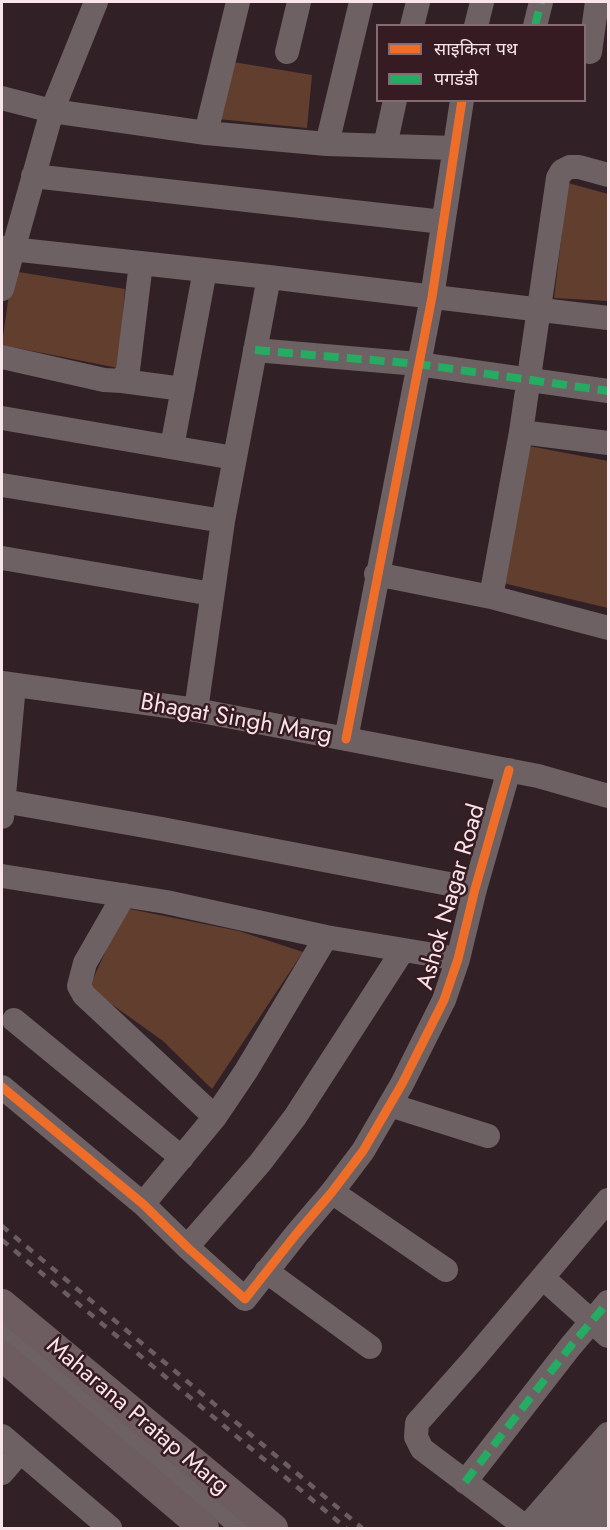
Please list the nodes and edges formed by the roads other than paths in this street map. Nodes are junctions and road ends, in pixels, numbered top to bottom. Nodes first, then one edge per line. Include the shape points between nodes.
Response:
1 (96, 2) edge
2 (238, 2) edge
3 (299, 2) edge
4 (361, 2) edge
5 (418, 2) edge
6 (541, 2) edge
7 (597, 2) edge
8 (412, 24) edge
9 (536, 24) edge
10 (287, 52) dead end
11 (594, 53) edge
12 (2, 98) edge
13 (395, 102) edge
14 (462, 102) edge
15 (52, 111) junction
16 (206, 133) junction
17 (327, 144) junction
18 (385, 146) junction
19 (453, 148) junction
20 (609, 175) edge
21 (33, 176) junction
22 (442, 222) junction
23 (7, 248) edge
24 (141, 263) junction
25 (205, 270) junction
26 (268, 277) junction
27 (2, 289) edge
28 (432, 297) junction
29 (539, 309) junction
30 (609, 318) edge
31 (255, 350) junction
32 (2, 357) edge
33 (418, 364) junction
34 (528, 380) junction
35 (122, 381) junction
36 (183, 389) junction
37 (609, 391) edge
38 (2, 418) edge
39 (520, 432) junction
40 (609, 443) edge
41 (172, 447) junction
42 (234, 458) junction
43 (2, 484) edge
44 (223, 521) junction
45 (2, 558) edge
46 (376, 574) junction
47 (212, 594) junction
48 (491, 597) junction
49 (609, 628) edge
50 (8, 684) edge
51 (195, 710) junction
52 (346, 739) junction
53 (509, 770) junction
54 (609, 796) edge
55 (2, 809) edge
56 (2, 876) edge
57 (475, 889) junction
58 (124, 895) junction
59 (326, 938) junction
60 (403, 950) junction
61 (458, 959) junction
62 (14, 1020) dead end
63 (2, 1088) edge
64 (390, 1105) junction
65 (215, 1117) junction
66 (488, 1136) dead end
67 (182, 1158) junction
68 (333, 1192) junction
69 (609, 1200) edge
70 (143, 1204) junction
71 (187, 1247) junction
72 (446, 1270) dead end
73 (266, 1271) junction
74 (543, 1278) junction
75 (609, 1302) edge
76 (2, 1304) edge
77 (600, 1329) edge
78 (2, 1330) edge
79 (370, 1347) dead end
80 (2, 1356) edge
81 (609, 1434) edge
82 (2, 1436) edge
83 (20, 1452) junction
84 (609, 1462) edge
85 (2, 1473) edge
86 (465, 1482) junction
87 (609, 1493) edge
88 (609, 1523) edge
89 (110, 1528) edge
90 (204, 1528) edge
91 (244, 1528) edge
92 (273, 1528) edge
93 (526, 1528) edge
94 (551, 1528) edge
95 (580, 1528) edge
96 (604, 1528) edge

1 - 15 street
2 - 16 street
3 - 10 street
4 - 17 street
5 - 8 street
6 - 9 street
7 - 11 street
12 - 15 street
13 - 18 street
14 - 19 street
15 - 16 street
15 - 21 street
16 - 17 street
17 - 18 street
18 - 19 street
19 - 22 street
20 - 29 street via 579,167 562,171 558,178
21 - 22 street
21 - 23 street
22 - 28 street
23 - 24 street
23 - 27 street
24 - 25 street
24 - 35 street via 128,370
25 - 26 street
25 - 36 street
26 - 28 street
26 - 31 street
28 - 29 street
28 - 33 street
29 - 30 street
29 - 34 street
31 - 33 street
31 - 42 street
32 - 35 street
33 - 34 street
33 - 46 street
34 - 37 street
34 - 39 street
35 - 36 street
36 - 41 street
38 - 41 street
39 - 40 street
39 - 48 street
41 - 42 street
42 - 44 street
43 - 44 street
44 - 47 street
45 - 47 street
46 - 48 street
46 - 52 street
47 - 51 street
48 - 49 street
50 - 51 street, Bhagat Singh Marg
50 - 55 street
51 - 52 street, Bhagat Singh Marg
52 - 53 street, Bhagat Singh Marg
53 - 54 street, Bhagat Singh Marg
53 - 57 street, Ashok Nagar Road
55 - 57 street via 162,828
56 - 58 street
57 - 61 street, Ashok Nagar Road
58 - 59 street
58 - 65 street via 85,963 79,986 84,995
59 - 60 street
59 - 65 street
60 - 61 street
60 - 71 street via 295,1117
61 - 64 street, Ashok Nagar Road via 444,1000
62 - 67 street
63 - 70 street
64 - 66 street
64 - 68 street, Ashok Nagar Road
65 - 67 street
67 - 70 street
68 - 72 street
68 - 73 street, Ashok Nagar Road
69 - 74 street
70 - 71 street
71 - 73 street, Ashok Nagar Road via 245,1299
73 - 79 street
74 - 77 street
74 - 86 street via 417,1423 416,1437 422,1449
75 - 77 street
76 - 92 main road, Maharana Pratap Marg
77 - 86 street
78 - 91 street
80 - 90 main road, Maharana Pratap Marg
81 - 93 street
82 - 83 street
83 - 85 street
83 - 89 street
84 - 94 street
86 - 93 street
87 - 95 street
88 - 96 street

